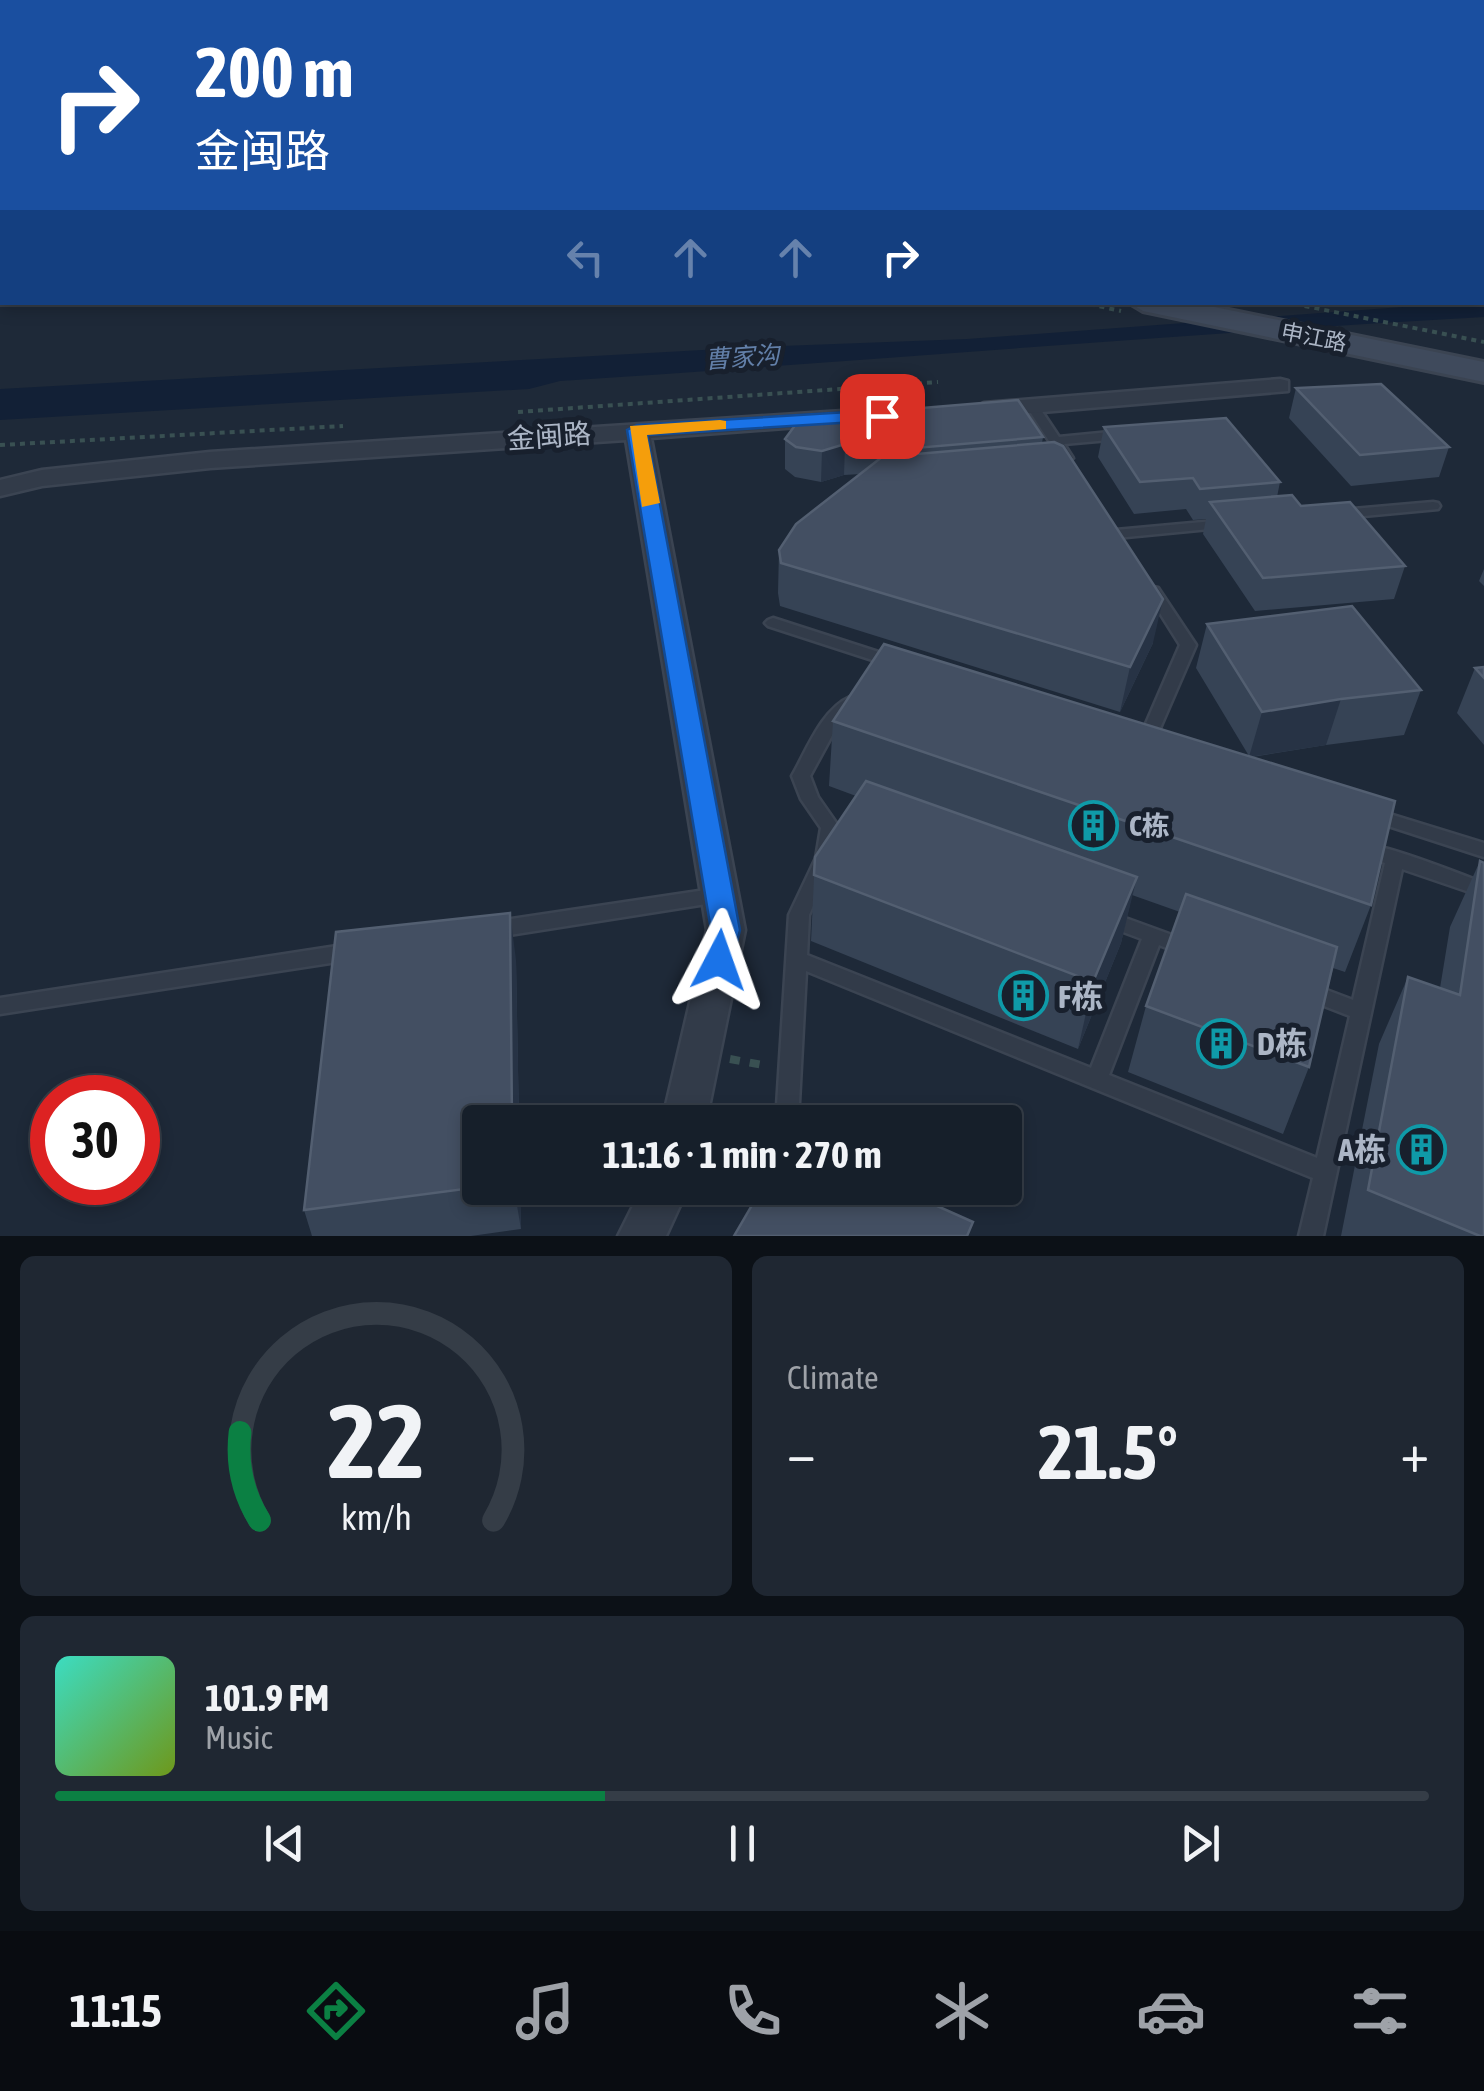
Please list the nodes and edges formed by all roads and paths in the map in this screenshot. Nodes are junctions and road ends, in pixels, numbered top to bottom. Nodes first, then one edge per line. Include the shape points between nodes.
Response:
1 (1158, 305) edge
2 (1242, 305) edge
3 (1300, 305) edge
4 (1484, 342) edge
5 (1484, 353) edge
6 (1484, 372) edge
7 (938, 382) dead end
8 (1280, 386) dead end
9 (1033, 407) junction
10 (958, 411) edge
11 (518, 412) dead end
12 (863, 417) edge
13 (343, 426) dead end
14 (637, 430) junction
15 (1132, 434) edge
16 (1055, 440) junction
17 (0, 445) edge
18 (1057, 474) edge
19 (0, 488) edge
20 (1433, 506) dead end
21 (1334, 514) edge
22 (1106, 519) edge
23 (1235, 524) edge
24 (1116, 534) junction
25 (1127, 550) edge
26 (1147, 582) edge
27 (773, 624) dead end
28 (904, 665) edge
29 (874, 694) edge
30 (1127, 736) edge
31 (1146, 742) junction
32 (1164, 748) edge
33 (1352, 808) edge
34 (1340, 840) edge
35 (1484, 850) edge
36 (1395, 858) junction
37 (1484, 890) edge
38 (719, 895) junction
39 (1086, 911) edge
40 (466, 934) edge
41 (1153, 935) junction
42 (369, 949) edge
43 (1204, 954) edge
44 (799, 960) junction
45 (1291, 986) edge
46 (0, 1006) edge
47 (1360, 1010) junction
48 (700, 1053) junction
49 (791, 1071) junction
50 (1097, 1080) junction
51 (688, 1105) edge
52 (788, 1105) edge
53 (1325, 1172) junction
54 (657, 1205) edge
55 (642, 1236) edge
56 (1311, 1236) edge

1 - 6 main road, 申江路
2 - 5 main road, 申江路
3 - 4 path
7 - 11 path
8 - 9 street
9 - 10 street
9 - 16 lane
12 - 14 street, 金闽路
13 - 17 path
14 - 19 street, 金闽路 via 174,463
14 - 38 street
15 - 16 lane
16 - 18 lane via 1076,472
20 - 21 lane
22 - 24 lane
23 - 24 lane
24 - 25 lane
26 - 31 lane via 1188,645
27 - 28 lane
29 - 44 lane via 856,698 835,716 801,776 810,800 837,827 799,916
30 - 31 lane
31 - 32 lane
33 - 35 lane
34 - 36 lane
36 - 37 lane
36 - 47 lane
38 - 40 lane
38 - 48 street via 726,930
39 - 41 lane
41 - 43 lane
41 - 50 lane
42 - 46 lane
44 - 49 lane
44 - 50 lane
45 - 47 lane
47 - 53 lane
48 - 49 path
48 - 51 street
49 - 52 lane
50 - 53 lane
53 - 56 lane
54 - 55 street

